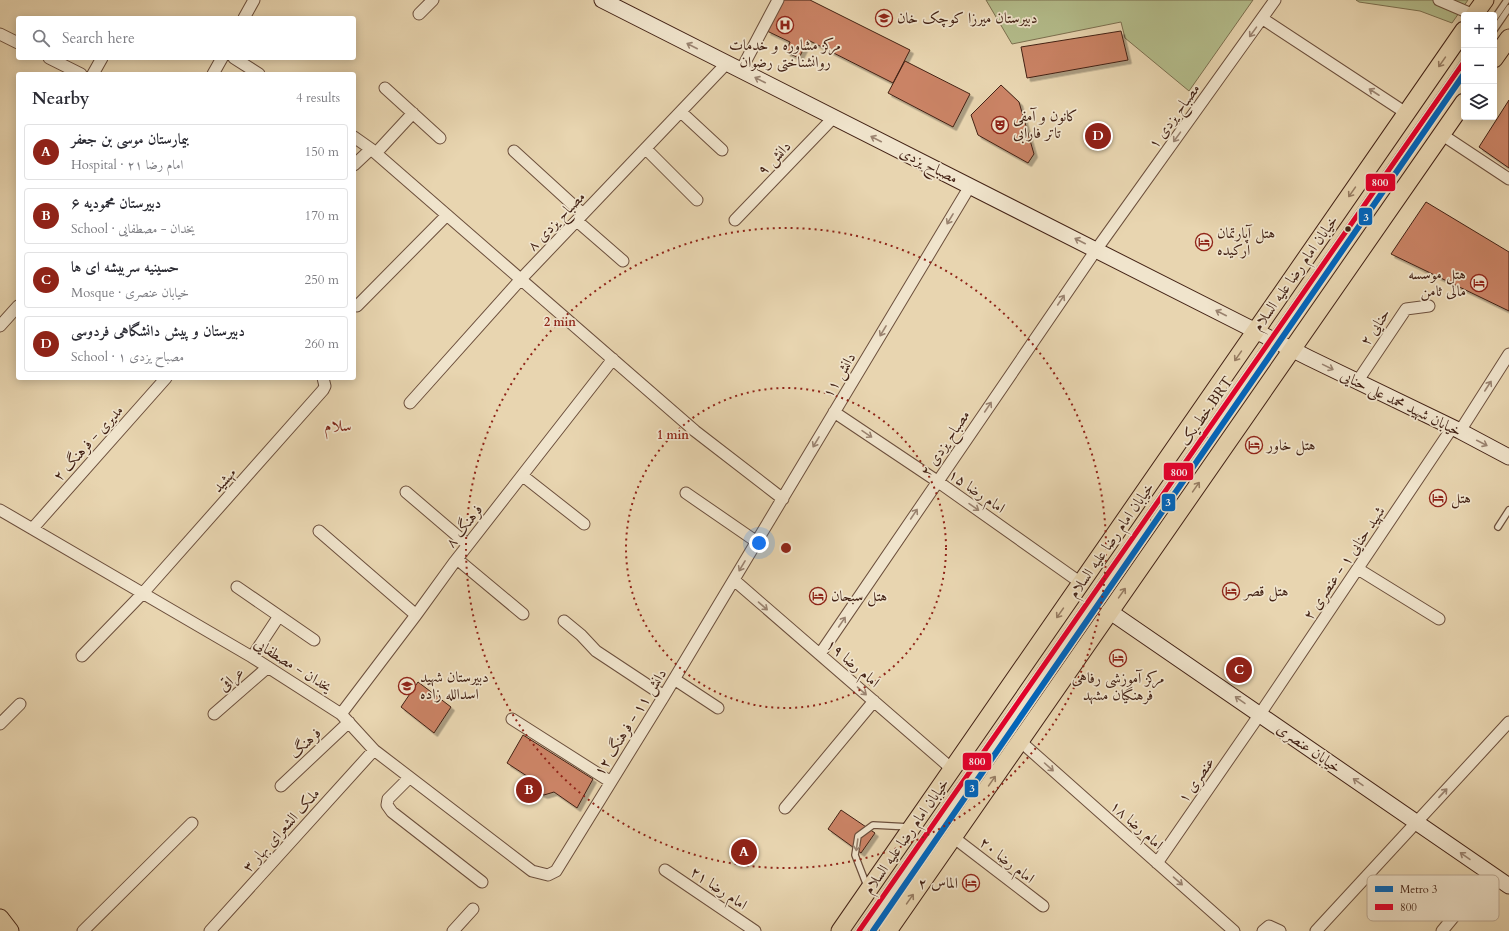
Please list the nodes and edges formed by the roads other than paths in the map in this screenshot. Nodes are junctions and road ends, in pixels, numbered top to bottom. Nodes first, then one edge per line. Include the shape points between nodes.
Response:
1 (254, 0) edge
2 (434, 0) edge
3 (602, 0) edge
4 (778, 0) edge
5 (1275, 0) edge
6 (1439, 0) edge
7 (1485, 0) edge
8 (1507, 0) edge
9 (1509, 8) edge
10 (1467, 12) edge
11 (1476, 12) edge
12 (419, 14) dead end
13 (1497, 15) edge
14 (245, 16) edge
15 (1263, 19) junction
16 (1497, 26) edge
17 (0, 34) edge
18 (1461, 34) edge
19 (1509, 38) edge
20 (16, 42) edge
21 (1497, 55) edge
22 (53, 60) edge
23 (101, 60) edge
24 (221, 60) edge
25 (237, 60) edge
26 (727, 63) junction
27 (1461, 66) edge
28 (741, 70) junction
29 (77, 72) edge
30 (94, 72) edge
31 (214, 72) edge
32 (256, 72) edge
33 (1461, 77) edge
34 (385, 88) dead end
35 (1461, 106) edge
36 (681, 112) junction
37 (413, 113) junction
38 (1406, 113) junction
39 (834, 118) junction
40 (1441, 134) junction
41 (356, 138) edge
42 (440, 138) dead end
43 (646, 149) junction
44 (722, 150) dead end
45 (373, 151) junction
46 (514, 151) dead end
47 (356, 164) edge
48 (1509, 180) edge
49 (970, 186) junction
50 (697, 200) dead end
51 (447, 215) junction
52 (580, 218) junction
53 (735, 220) dead end
54 (1096, 250) junction
55 (623, 261) dead end
56 (521, 280) junction
57 (357, 306) dead end
58 (1429, 306) dead end
59 (16, 308) edge
60 (0, 326) edge
61 (1256, 330) junction
62 (1274, 340) junction
63 (1293, 350) junction
64 (1509, 354) edge
65 (613, 359) junction
66 (164, 380) edge
67 (324, 382) edge
68 (1357, 382) junction
69 (410, 403) dead end
70 (834, 412) junction
71 (1456, 430) junction
72 (1509, 457) edge
73 (523, 476) junction
74 (937, 481) junction
75 (406, 492) dead end
76 (686, 493) dead end
77 (782, 499) junction
78 (0, 510) edge
79 (1509, 510) edge
80 (584, 524) dead end
81 (1498, 527) dead end
82 (33, 528) junction
83 (319, 531) dead end
84 (757, 542) junction
85 (468, 545) junction
86 (457, 559) junction
87 (1358, 569) junction
88 (734, 580) junction
89 (1081, 583) junction
90 (237, 587) dead end
91 (143, 593) junction
92 (1109, 611) junction
93 (523, 614) dead end
94 (416, 615) junction
95 (279, 616) junction
96 (1439, 619) dead end
97 (564, 621) dead end
98 (314, 640) dead end
99 (820, 654) junction
100 (82, 656) dead end
101 (252, 657) junction
102 (268, 667) junction
103 (674, 679) junction
104 (664, 696) junction
105 (874, 701) junction
106 (20, 704) dead end
107 (718, 708) dead end
108 (214, 714) dead end
109 (341, 714) junction
110 (1260, 714) junction
111 (512, 719) dead end
112 (349, 722) junction
113 (1509, 722) edge
114 (0, 724) edge
115 (1020, 741) junction
116 (374, 750) junction
117 (952, 769) junction
118 (409, 778) junction
119 (611, 782) junction
120 (281, 786) dead end
121 (785, 808) dead end
122 (1416, 822) junction
123 (192, 823) dead end
124 (912, 827) junction
125 (953, 837) junction
126 (1157, 863) junction
127 (665, 870) dead end
128 (1490, 873) joint
129 (548, 875) joint
130 (1367, 875) edge
131 (1367, 875) edge
132 (1493, 875) edge
133 (1499, 879) edge
134 (482, 882) dead end
135 (1509, 886) edge
136 (869, 889) junction
137 (1043, 906) dead end
138 (473, 909) dead end
139 (0, 918) edge
140 (1450, 921) edge
141 (10, 931) edge
142 (83, 931) edge
143 (210, 931) edge
144 (453, 931) edge
145 (755, 931) edge
146 (840, 931) edge
147 (859, 931) edge
148 (865, 931) edge
149 (888, 931) edge
150 (1234, 931) edge
151 (1263, 931) edge
152 (1280, 931) edge
153 (1316, 931) edge
154 (1442, 931) edge

1 - 14 street
2 - 12 street
26 -> 3 main road, مصباح یزدی
4 - 28 street
5 - 15 street, مصباح یزدی ۱
6 - 10 street
7 - 11 main road
8 - 13 lane
9 - 16 lane
38 -> 15 street
15 -> 54 street, مصباح یزدی ۱
17 - 20 street
18 -> 38 main road, خیابان امام رضا علیه السلام
19 - 21 main road
22 - 29 street
23 - 30 street
24 - 31 street
25 - 32 street
26 - 28 main road, مصباح یزدی
26 - 36 street, مصباح یزدی ۸
27 - 62 lane, خط یک BRT
39 -> 28 main road, مصباح یزدی
33 - 62 lane, خط یک BRT
34 - 37 street
35 - 40 main road
36 - 43 street, مصباح یزدی ۸
36 - 44 street
37 - 42 street
37 - 45 street
38 -> 61 main road, خیابان امام رضا علیه السلام
49 -> 39 main road, مصباح یزدی
39 - 53 street, دانش ۹
40 - 48 street
40 - 63 main road
41 - 45 street
43 - 50 street
43 - 52 street, مصباح یزدی ۸
45 - 47 street
45 - 51 street
46 - 52 street
54 -> 49 main road, مصباح یزدی
49 -> 70 street, دانش ۱۱
51 - 56 street
51 - 57 street
52 - 55 street
52 - 56 street, مصباح یزدی ۸
61 -> 54 main road, مصباح یزدی
74 -> 54 street, مصباح یزدی ۲
56 - 65 street
56 - 69 street, مصباح یزدی ۸
58 - 68 street, حنایی ۲ via 1406,309
59 - 60 street
61 - 62 main road, مصباح یزدی
61 -> 89 main road, خیابان امام رضا علیه السلام
62 - 63 main road, خیابان شهید محمد علی حنایی
62 - 147 lane, خط یک BRT
62 - 148 lane, خط یک BRT
63 -> 68 main road, خیابان شهید محمد علی حنایی
92 -> 63 main road
71 -> 64 street, شهید حنایی ۱ - عنصری ۲
65 - 73 street, فرهنگ ۸
65 - 77 street via 695,431
66 - 82 street, مدیری - فرهنگ ۲
67 - 91 street, مهشید via 323,390
68 - 71 main road, خیابان شهید محمد علی حنایی
70 -> 74 street, امام رضا ۱۵
70 -> 77 street, دانش ۱۱
71 -> 72 main road, خیابان شهید محمد علی حنایی
71 - 87 street, شهید حنایی ۱ - عنصری ۲
73 - 80 street
73 - 85 street, فرهنگ ۸
74 -> 89 street, امام رضا ۱۵
99 -> 74 street, مصباح یزدی ۲
75 - 85 street
76 - 84 street
77 - 84 street, دانش ۱۱
78 - 82 street, یخدان - مصطفایی
79 - 81 lane
82 - 91 street, یخدان - مصطفایی
83 - 94 street
84 -> 88 street, دانش ۱۱
85 - 86 street, فرهنگ ۸
86 - 93 street
86 - 94 street, فرهنگ ۸
87 - 96 street
87 - 110 street, شهید حنایی ۱ - عنصری ۲
88 -> 99 street, امام رضا ۱۹
88 - 103 street, دانش ۱۱ - فرهنگ ۱۲
89 -> 117 main road, خیابان امام رضا علیه السلام
90 - 95 street
91 - 100 street, مهشید
91 - 101 street, یخدان - مصطفایی
110 -> 92 main road, خیابان عنصری
92 - 115 main road
94 - 109 street, فرهنگ ۸
95 - 98 street
95 - 101 street
97 - 104 street via 596,651
99 -> 105 street, امام رضا ۱۹
101 - 102 street, یخدان - مصطفایی
102 - 108 street, عراقی
102 - 109 street, یخدان - مصطفایی
103 - 104 street, دانش ۱۱ - فرهنگ ۱۲
103 - 107 street
104 - 119 street, دانش ۱۱ - فرهنگ ۱۲
105 - 117 street, امام رضا ۱۹
105 - 121 street
106 - 114 street
109 - 112 street, یخدان - مصطفایی
122 -> 110 main road, خیابان عنصری
110 - 126 street, عنصری ۱
111 - 119 street
112 - 116 street, یخدان - مصطفایی
112 - 120 street, فرهنگ
122 -> 113 street
125 -> 115 main road
115 -> 126 street, امام رضا ۱۸
116 - 118 street, یخدان - مصطفایی
116 - 143 street, ملک الشعرای بهار ۳
117 - 124 main road, خیابان امام رضا علیه السلام
118 - 129 street, یخدان - مصطفایی via 532,871
118 - 134 street via 388,799 387,805 392,812
119 - 129 street, دانش ۱۱ - فرهنگ ۱۲ via 556,871
128 -> 122 main road, خیابان عنصری
122 - 130 street
123 - 142 street
124 - 136 main road, خیابان امام رضا علیه السلام
124 -> 136 lane via 873,825 858,836 856,855
125 - 137 street, امام رضا ۲۰
149 -> 125 main road
126 -> 150 street, امام رضا ۱۸
127 - 145 street, امام رضا ۲۱
128 - 132 main road, خیابان عنصری
131 - 153 street
133 - 135 main road, خیابان عنصری
136 - 146 main road, خیابان امام رضا علیه السلام
138 - 144 street
139 - 141 main road
140 - 154 street
151 - 152 street via 1269,926

